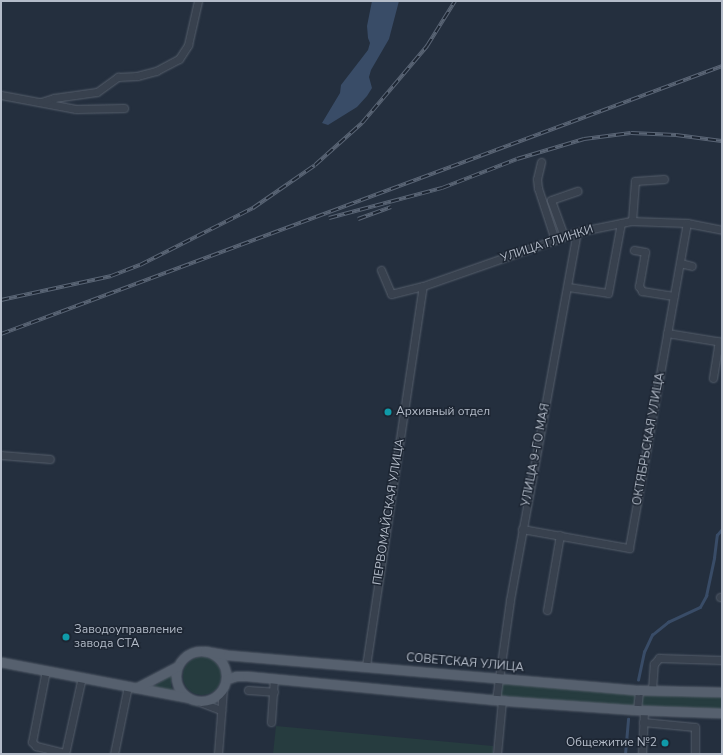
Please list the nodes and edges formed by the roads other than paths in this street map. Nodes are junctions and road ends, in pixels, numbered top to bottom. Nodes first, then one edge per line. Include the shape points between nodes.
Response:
1 (198, 1) edge
2 (1, 95) edge
3 (41, 102) junction
4 (124, 108) dead end
5 (541, 162) dead end
6 (664, 179) dead end
7 (577, 191) dead end
8 (632, 221) junction
9 (621, 223) junction
10 (687, 223) junction
11 (722, 230) edge
12 (577, 232) junction
13 (564, 236) junction
14 (555, 240) junction
15 (634, 250) dead end
16 (680, 263) junction
17 (692, 266) dead end
18 (381, 270) dead end
19 (424, 286) junction
20 (568, 287) junction
21 (674, 296) junction
22 (667, 333) junction
23 (721, 342) edge
24 (713, 378) dead end
25 (1, 455) edge
26 (50, 459) dead end
27 (522, 529) junction
28 (560, 535) junction
29 (547, 610) dead end
30 (206, 651) junction
31 (722, 660) edge
32 (1, 662) edge
33 (178, 666) junction
34 (366, 666) junction
35 (46, 670) junction
36 (82, 677) junction
37 (274, 678) junction
38 (499, 678) junction
39 (227, 679) junction
40 (132, 687) junction
41 (223, 689) junction
42 (248, 690) dead end
43 (639, 690) junction
44 (652, 690) junction
45 (274, 692) junction
46 (722, 692) edge
47 (193, 699) junction
48 (499, 700) junction
49 (221, 710) junction
50 (641, 710) junction
51 (722, 713) edge
52 (271, 722) dead end
53 (644, 722) junction
54 (65, 754) edge
55 (114, 754) edge
56 (218, 754) edge
57 (497, 754) edge
58 (642, 754) edge
59 (695, 754) edge

1 - 3 street via 188,45 179,59 156,71 118,77 97,92
2 - 3 street
3 - 4 street via 76,109
5 - 14 street via 537,179 538,188
6 - 8 street via 635,181
7 - 13 street via 551,200
8 - 9 street, УЛИЦА ГЛИНКИ
8 - 10 street, УЛИЦА ГЛИНКИ
9 - 12 street, УЛИЦА ГЛИНКИ
9 - 20 street via 608,293
10 - 11 street, УЛИЦА ГЛИНКИ
10 - 16 street, ОКТЯБРЬСКАЯ УЛИЦА
12 - 13 street, УЛИЦА ГЛИНКИ
12 - 20 street, УЛИЦА 9-ГО МАЯ
13 - 14 street, УЛИЦА ГЛИНКИ
14 - 19 street, УЛИЦА ГЛИНКИ
15 - 21 street via 645,252 639,286 642,291
16 - 17 street
16 - 21 street, ОКТЯБРЬСКАЯ УЛИЦА
18 - 19 street, УЛИЦА ГЛИНКИ via 391,294
19 - 34 street, ПЕРВОМАЙСКАЯ УЛИЦА
20 - 27 street, УЛИЦА 9-ГО МАЯ
21 - 22 street, ОКТЯБРЬСКАЯ УЛИЦА
22 - 23 street
22 - 28 street, ОКТЯБРЬСКАЯ УЛИЦА via 629,548
23 - 24 street
25 - 26 street
27 - 28 street, ОКТЯБРЬСКАЯ УЛИЦА
27 - 38 street, УЛИЦА 9-ГО МАЯ
28 - 29 street
30 - 33 main road, СОВЕТСКАЯ УЛИЦА via 192,653
30 - 34 main road, СОВЕТСКАЯ УЛИЦА
30 - 39 main road via 216,656 223,664
31 - 44 street via 659,658 654,664
32 - 35 main road
33 - 40 main road, СОВЕТСКАЯ УЛИЦА
33 - 47 main road via 178,686
34 - 38 main road, СОВЕТСКАЯ УЛИЦА
35 - 36 main road
35 - 54 street via 32,742 36,746
36 - 40 main road
36 - 54 street
37 - 39 main road via 242,676
37 - 45 street
37 - 48 main road
38 - 43 main road, СОВЕТСКАЯ УЛИЦА
38 - 48 street, УЛИЦА 9-ГО МАЯ
39 - 41 main road
40 - 47 main road
40 - 55 street
41 - 47 main road via 210,700
41 - 49 street
42 - 45 street
43 - 44 main road, СОВЕТСКАЯ УЛИЦА
43 - 50 street
44 - 46 main road, СОВЕТСКАЯ УЛИЦА
45 - 52 street
47 - 49 street
48 - 50 main road
48 - 57 street, УЛИЦА 9-ГО МАЯ
49 - 56 street
50 - 51 main road
50 - 53 street
53 - 58 street
53 - 59 street via 695,727

